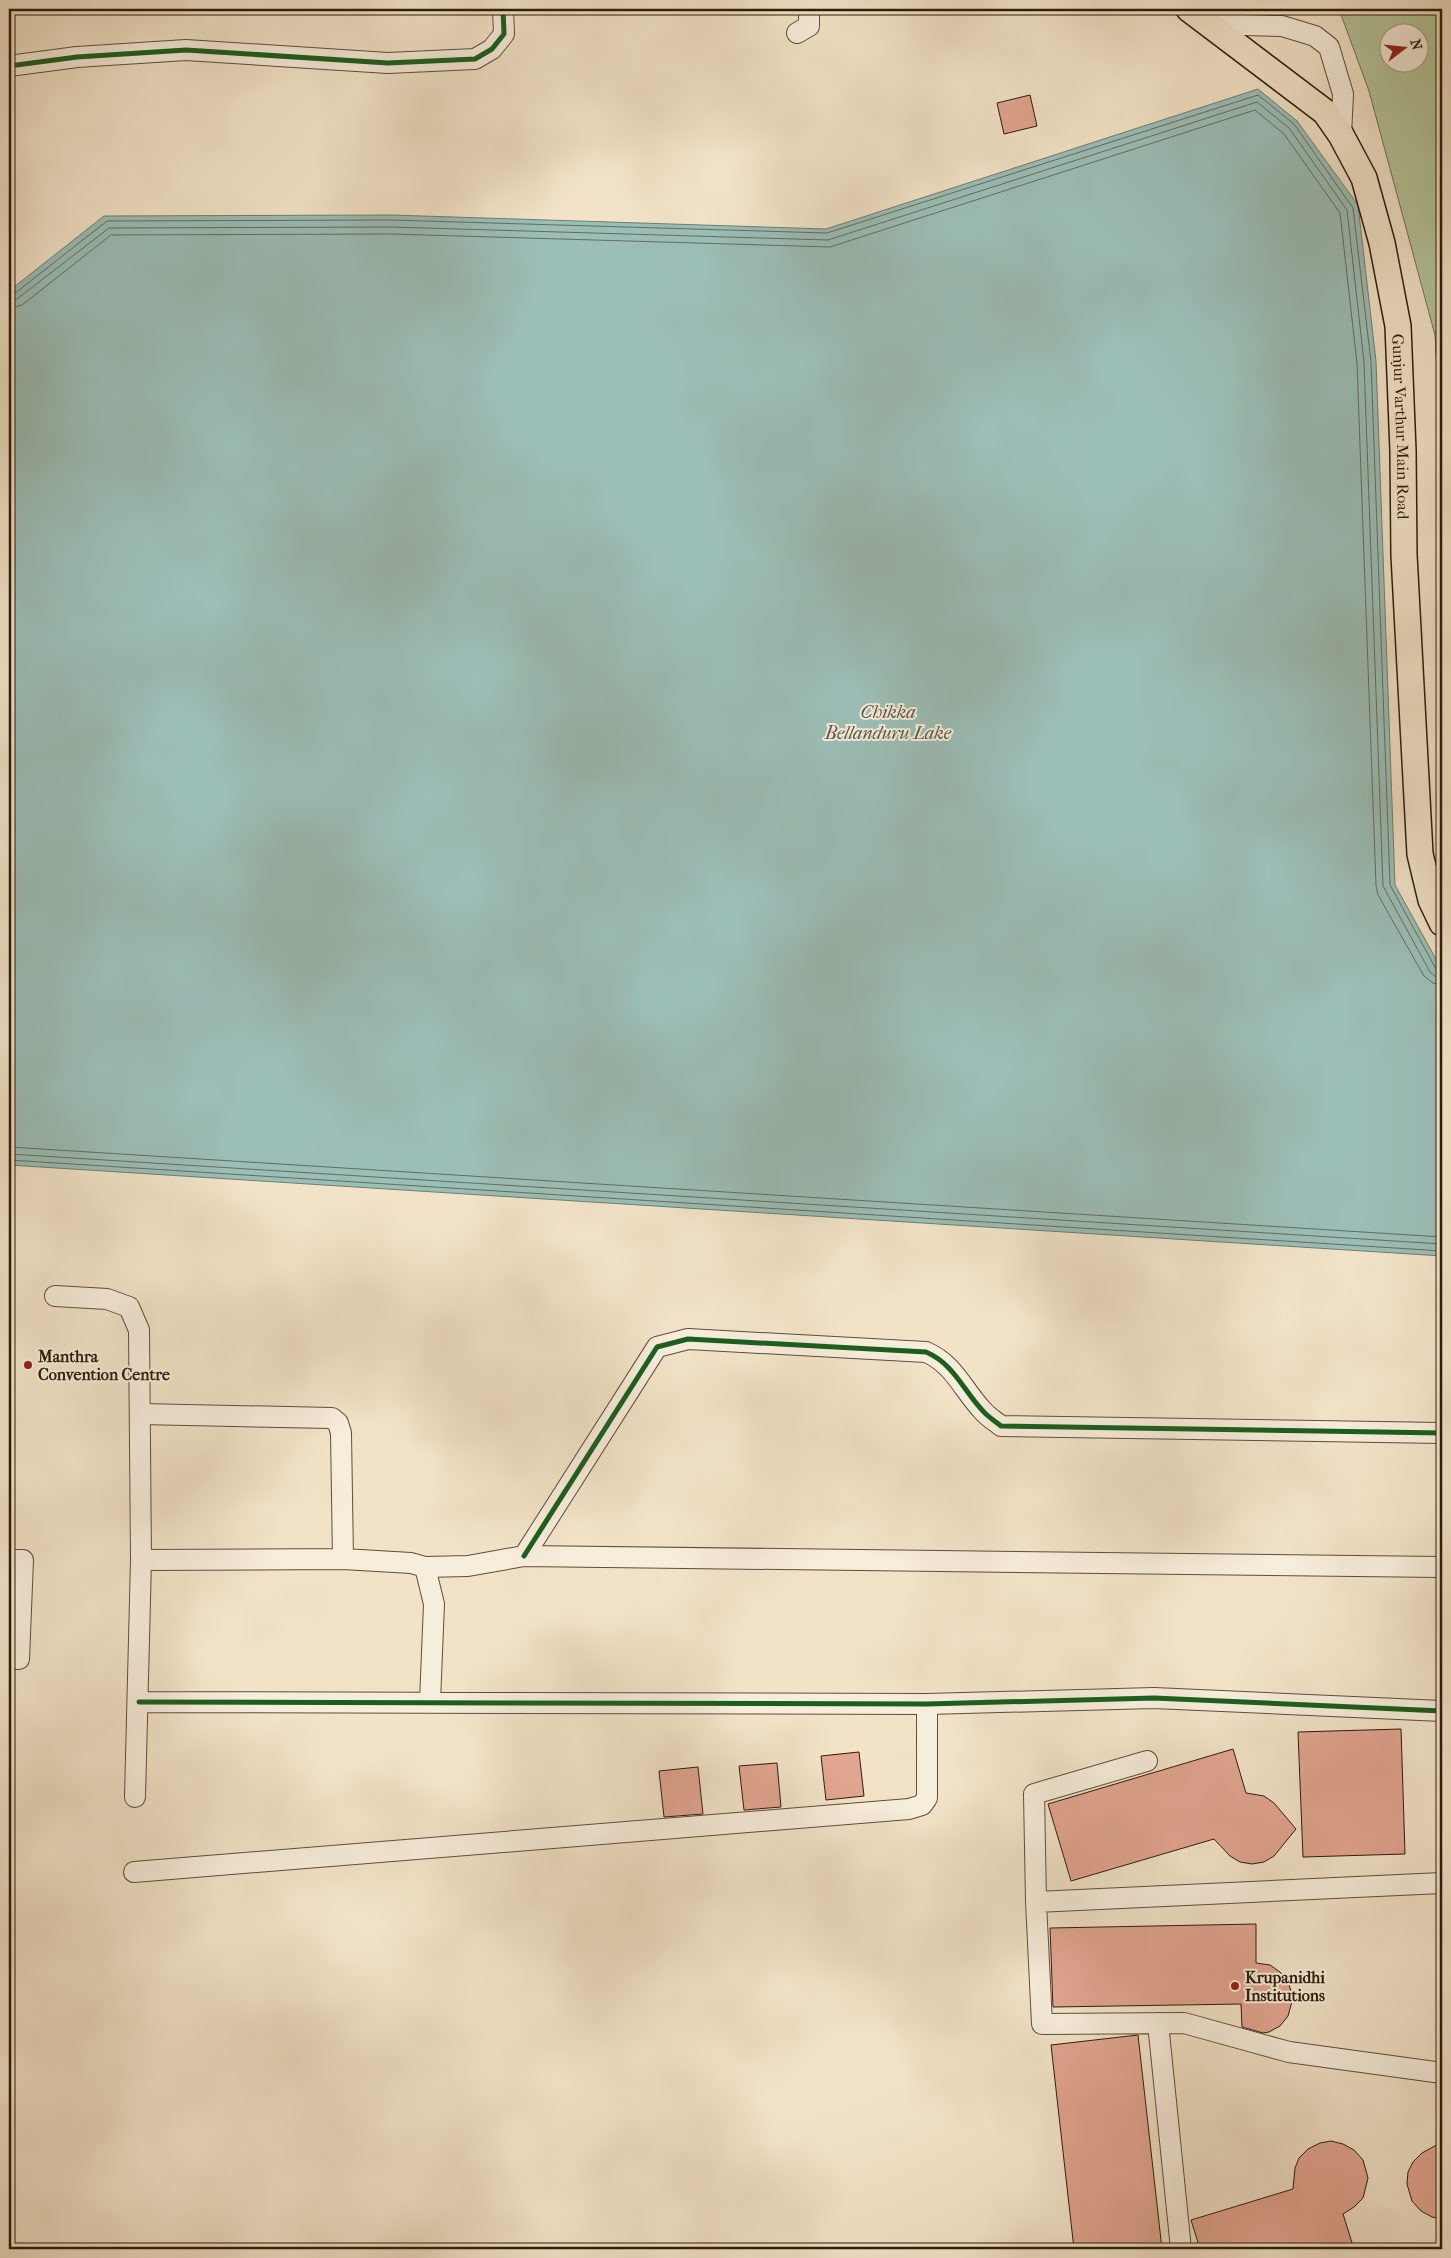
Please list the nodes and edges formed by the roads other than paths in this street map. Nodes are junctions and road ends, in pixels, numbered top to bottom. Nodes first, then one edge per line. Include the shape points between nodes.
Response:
1 (503, 9) edge
2 (808, 9) edge
3 (1197, 16) edge
4 (797, 33) dead end
5 (9, 66) edge
6 (1341, 136) junction
7 (1442, 922) edge
8 (54, 1296) dead end
9 (140, 1414) junction
10 (1442, 1432) edge
11 (524, 1556) junction
12 (343, 1559) junction
13 (9, 1560) edge
14 (141, 1560) junction
15 (1442, 1567) edge
16 (425, 1568) junction
17 (9, 1659) edge
18 (430, 1701) junction
19 (139, 1702) junction
20 (927, 1704) junction
21 (1442, 1711) edge
22 (1147, 1761) dead end
23 (135, 1798) dead end
24 (134, 1872) dead end
25 (1442, 1884) edge
26 (1036, 1902) junction
27 (1158, 2023) junction
28 (1442, 2073) edge
29 (1181, 2249) edge

1 - 5 street via 504,34 492,49 475,59 388,63 186,50 77,57
2 - 4 street via 809,26
3 - 6 main road, Gunjur Varthur Main Road via 1325,112
3 - 6 street via 1282,26 1316,36 1329,47 1344,94
6 - 7 main road, Gunjur Varthur Main Road via 1364,178 1382,243 1398,326 1404,555 1420,854 1431,900
8 - 9 street via 107,1299 129,1307 139,1330
9 - 12 street via 332,1418 338,1423 341,1433
9 - 14 street
10 - 11 street via 1001,1426 983,1411 955,1373 938,1357 926,1352 688,1339 657,1347
11 - 15 street
11 - 16 street via 468,1566
12 - 14 street
12 - 16 street via 411,1563
13 - 17 street via 22,1560 19,1659
14 - 19 street
16 - 18 street via 434,1604
18 - 19 street
18 - 20 street
19 - 23 street
20 - 21 street via 1154,1698
20 - 24 street via 927,1798 922,1805 909,1809
22 - 26 street via 1034,1794
25 - 26 street
26 - 27 street via 1042,2024
27 - 28 street via 1184,2023 1290,2052
27 - 29 street

